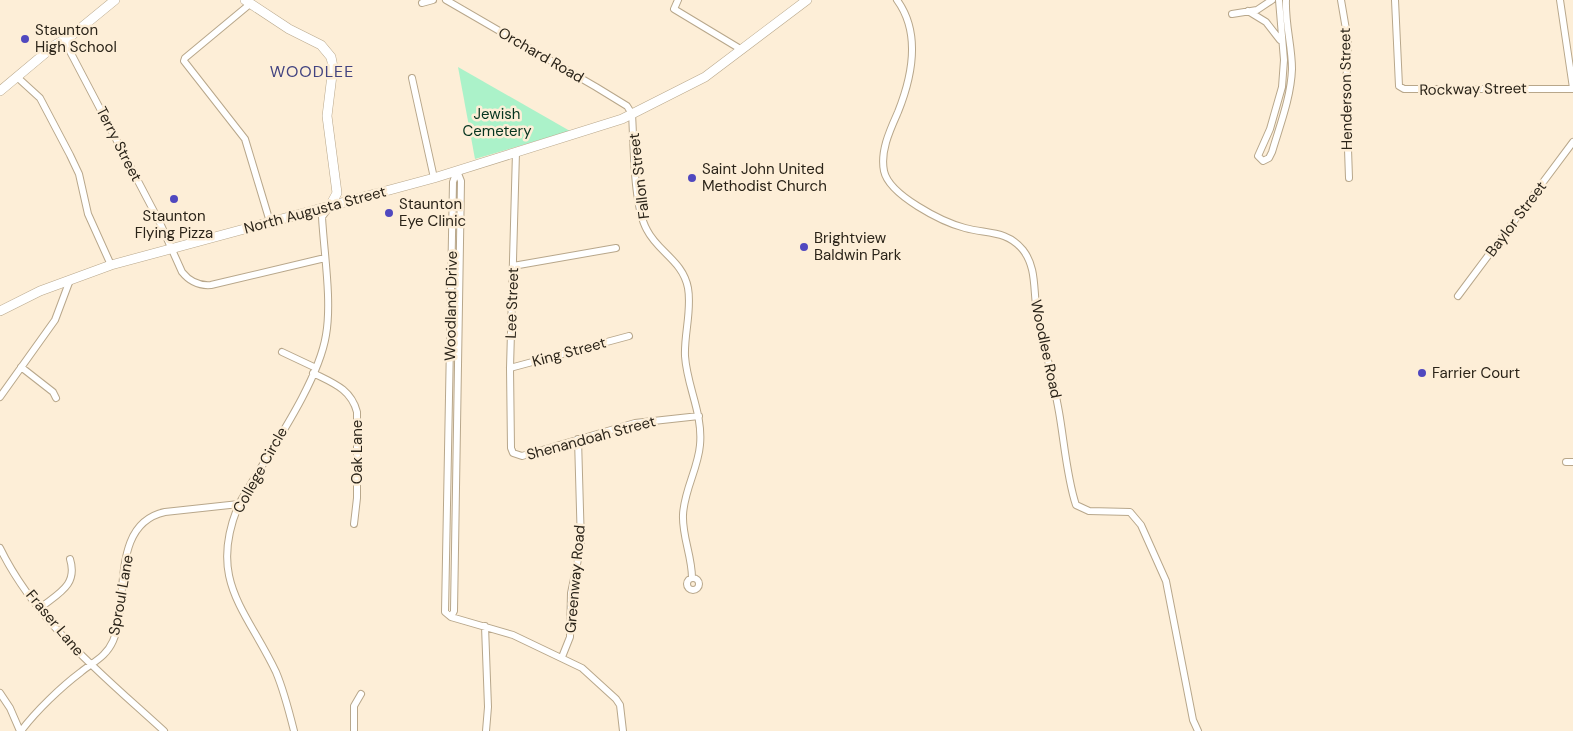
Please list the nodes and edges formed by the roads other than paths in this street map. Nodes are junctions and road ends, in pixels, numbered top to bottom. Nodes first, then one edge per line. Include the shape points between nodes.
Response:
1 (115, 0) edge
2 (433, 0) edge
3 (446, 0) edge
4 (678, 0) edge
5 (807, 0) edge
6 (897, 0) edge
7 (1272, 0) edge
8 (1279, 0) edge
9 (1286, 0) edge
10 (1341, 0) edge
11 (1395, 0) edge
12 (1560, 0) edge
13 (247, 2) edge
14 (422, 2) dead end
15 (1248, 11) junction
16 (1232, 14) dead end
17 (64, 40) junction
18 (1282, 43) junction
19 (742, 50) junction
20 (17, 77) junction
21 (412, 78) dead end
22 (1573, 88) edge
23 (0, 91) edge
24 (632, 114) junction
25 (1573, 142) edge
26 (516, 152) junction
27 (457, 171) junction
28 (434, 178) junction
29 (1349, 178) dead end
30 (330, 206) junction
31 (270, 222) junction
32 (172, 248) junction
33 (616, 248) dead end
34 (325, 258) junction
35 (111, 265) junction
36 (513, 266) junction
37 (70, 280) junction
38 (1458, 296) dead end
39 (0, 311) edge
40 (628, 336) dead end
41 (282, 352) dead end
42 (21, 367) junction
43 (510, 368) junction
44 (315, 371) junction
45 (0, 396) edge
46 (56, 398) dead end
47 (699, 416) junction
48 (578, 439) junction
49 (514, 454) joint
50 (239, 504) junction
51 (354, 524) dead end
52 (0, 548) edge
53 (70, 559) dead end
54 (692, 578) dead end
55 (40, 608) junction
56 (485, 626) junction
57 (562, 657) junction
58 (92, 665) junction
59 (0, 693) edge
60 (361, 694) dead end
61 (21, 731) edge
62 (164, 731) edge
63 (294, 731) edge
64 (354, 731) edge
65 (486, 731) edge
66 (623, 731) edge
67 (1198, 731) edge

1 - 17 main road
2 - 14 street
3 - 24 street, Orchard Road via 596,87 627,106
4 - 19 street via 674,9
5 - 19 main road, North Augusta Street
6 - 67 street, Woodlee Road via 909,23 912,52 906,91 885,148 886,176 900,194 944,220 964,228 1006,236 1016,242 1028,257 1076,505 1089,511 1130,512 1141,524 1166,581 1193,720
7 - 15 street
8 - 18 street
9 - 18 street via 1291,83 1272,152 1263,161 1258,156 1282,87
10 - 29 street, Henderson Street via 1348,41
11 - 22 street, Rockway Street via 1400,86 1404,89
12 - 22 street
13 - 30 main road via 320,45 331,57 333,67 327,116 337,193
13 - 31 street via 185,58 184,63 245,139
15 - 16 street
15 - 18 street via 1266,22
17 - 20 main road
17 - 32 street, Terry Street
19 - 24 main road, North Augusta Street via 698,81
20 - 23 main road
20 - 35 street via 40,98 70,155 82,183 88,214
21 - 28 street
24 - 26 main road, North Augusta Street via 594,130
24 - 47 street, Fallon Street via 644,223 652,238 677,264 688,287 685,358
25 - 38 street, Baylor Street
26 - 27 main road, North Augusta Street
26 - 36 street, Lee Street
27 - 28 main road, North Augusta Street
27 - 56 street, Woodland Drive via 453,182 445,612 451,617
28 - 30 main road, North Augusta Street
30 - 31 main road, North Augusta Street
30 - 34 street, College Circle via 322,217
31 - 32 main road, North Augusta Street
32 - 34 street, Terry Street via 185,275 203,285
32 - 35 main road, North Augusta Street
33 - 36 street
34 - 44 street, College Circle via 328,324 324,348
35 - 37 main road, North Augusta Street
36 - 43 street, Lee Street
37 - 39 main road, North Augusta Street
37 - 42 street via 55,320
40 - 43 street, King Street
41 - 44 street, Oak Lane
42 - 45 street
42 - 46 street via 53,392
43 - 49 street, Lee Street via 511,448
44 - 50 street, College Circle
44 - 51 street, Oak Lane via 345,390 357,412
47 - 48 street, Shenandoah Street via 641,422
47 - 54 street, Fallon Street via 699,454 683,515
48 - 49 street, Shenandoah Street via 522,456
48 - 57 street, Greenway Road via 581,545 571,593 570,637
50 - 58 street, Sproul Lane via 154,514 142,524 127,556 113,641 104,656
50 - 63 street, College Circle via 230,532 230,584 276,672
52 - 55 street, Fraser Lane
53 - 55 street via 73,574 68,585
55 - 58 street, Fraser Lane via 80,656
56 - 57 street, Woodland Drive
56 - 65 street
57 - 66 street, Woodland Drive via 582,668 616,699 620,705
58 - 61 street, Sproul Lane
58 - 62 street, Fraser Lane
59 - 61 street
60 - 64 street via 354,706

